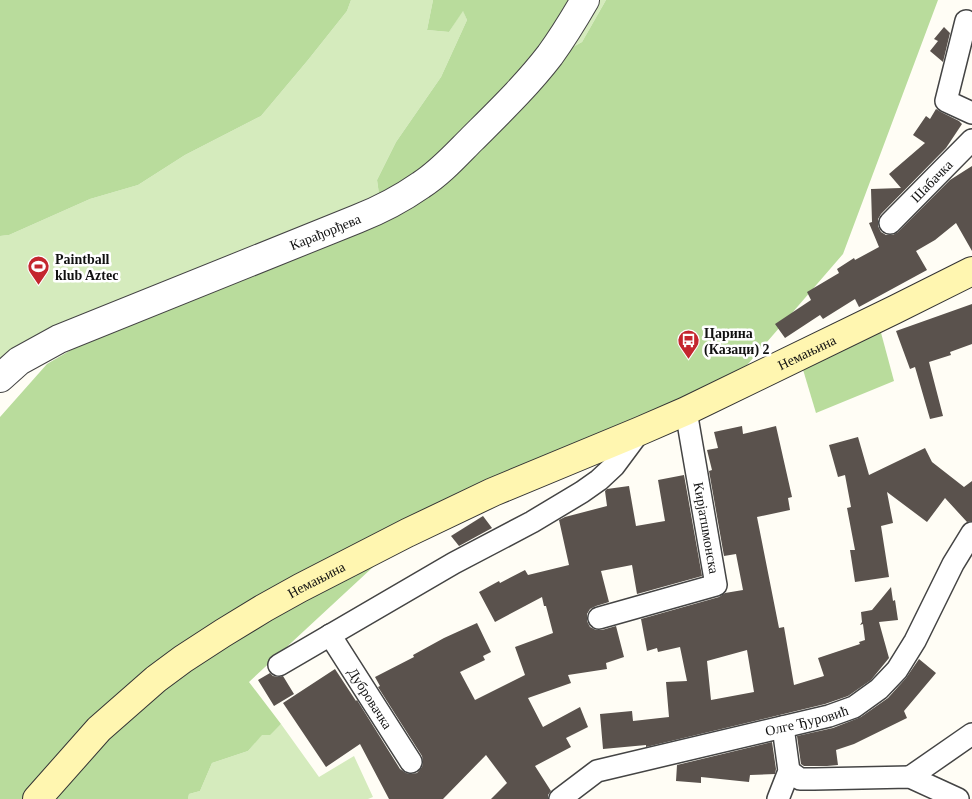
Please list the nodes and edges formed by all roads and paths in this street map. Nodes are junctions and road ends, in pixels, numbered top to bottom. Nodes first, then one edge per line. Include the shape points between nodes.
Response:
1 (585, 0) edge
2 (966, 21) dead end
3 (972, 114) edge
4 (972, 140) edge
5 (890, 222) dead end
6 (972, 271) edge
7 (0, 378) edge
8 (686, 411) junction
9 (640, 432) junction
10 (972, 533) edge
11 (599, 618) dead end
12 (330, 635) junction
13 (279, 665) dead end
14 (783, 727) junction
15 (972, 734) edge
16 (411, 762) dead end
17 (789, 771) junction
18 (910, 777) junction
19 (37, 799) edge
20 (560, 799) edge
21 (778, 799) edge
22 (958, 799) edge

1 - 7 street, Карађорђева via 530,79 446,165 422,185 380,210 60,339 20,361
2 - 3 street via 946,101
4 - 5 street, Шабачка
6 - 8 main road, Немањина
8 - 9 main road, Немањина
8 - 11 street, Кирјатшмонска via 716,585
9 - 12 street, Немањина via 614,466 582,492
9 - 19 main road, Немањина via 493,492 407,532 292,592 223,633 183,659 128,703
10 - 14 street, Олге Ђуровић via 915,641 897,670 879,689 854,706 829,716
12 - 13 street, Немањина
12 - 16 street, Дубровачка
14 - 17 street
14 - 20 street, Олге Ђуровић via 597,771
15 - 18 street
17 - 18 street via 800,779
17 - 21 street
18 - 22 street

